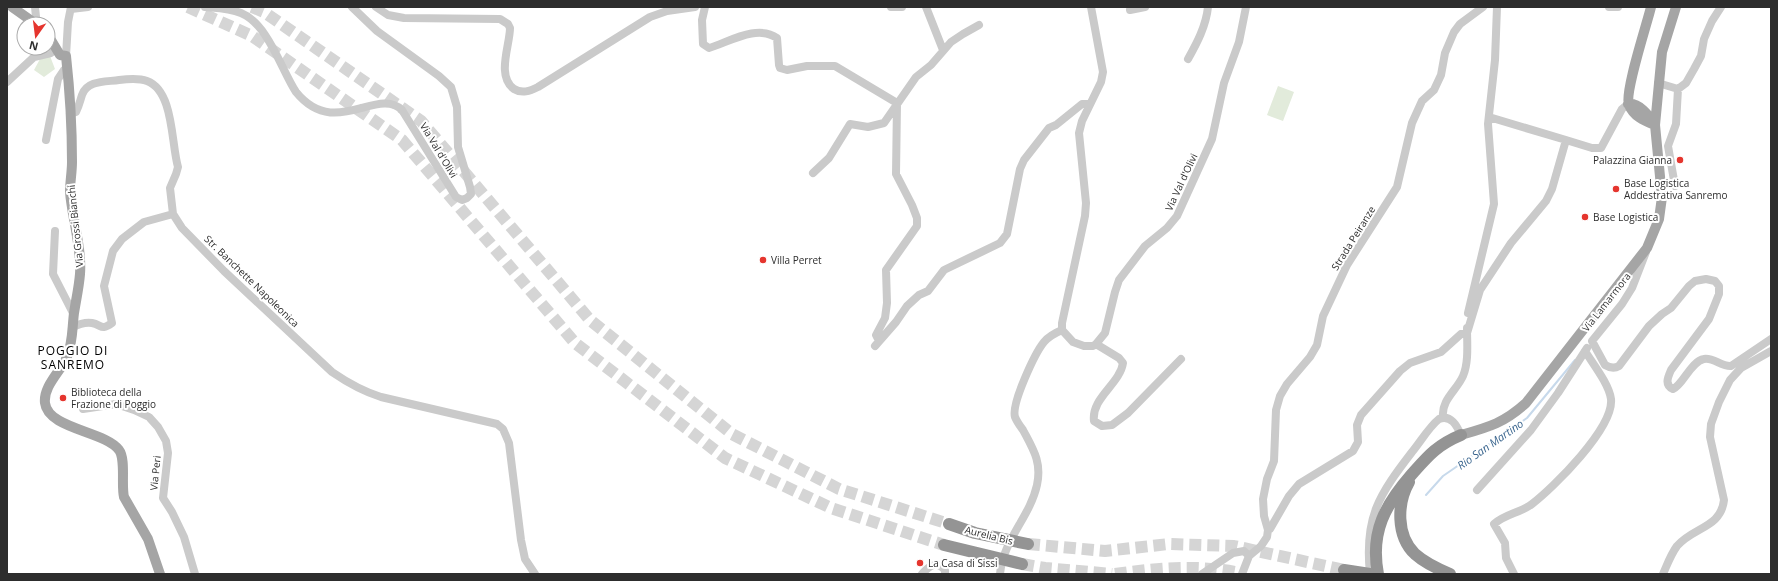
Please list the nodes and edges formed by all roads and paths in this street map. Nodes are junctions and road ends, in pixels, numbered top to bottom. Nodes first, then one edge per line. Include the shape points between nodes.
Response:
1 (12, 7) edge
2 (88, 7) edge
3 (204, 7) edge
4 (352, 7) edge
5 (376, 7) edge
6 (695, 7) edge
7 (705, 7) edge
8 (891, 7) edge
9 (902, 7) edge
10 (926, 7) edge
11 (1091, 7) edge
12 (1145, 7) edge
13 (1208, 7) edge
14 (1246, 7) edge
15 (1483, 7) edge
16 (1497, 7) edge
17 (1609, 7) edge
18 (1618, 7) edge
19 (1651, 7) edge
20 (1676, 7) edge
21 (1721, 7) edge
22 (71, 8) edge
23 (1130, 10) dead end
24 (24, 16) edge
25 (979, 26) dead end
26 (56, 49) edge
27 (943, 50) junction
28 (38, 56) edge
29 (66, 56) junction
30 (1188, 59) dead end
31 (68, 69) junction
32 (7, 82) edge
33 (1658, 83) junction
34 (1678, 89) junction
35 (897, 104) junction
36 (1090, 104) junction
37 (1628, 104) junction
38 (70, 114) junction
39 (1488, 117) junction
40 (1656, 125) junction
41 (46, 140) dead end
42 (1566, 140) junction
43 (813, 173) dead end
44 (1675, 186) dead end
45 (173, 214) junction
46 (55, 231) dead end
47 (1648, 248) junction
48 (1625, 277) junction
49 (1617, 287) junction
50 (1630, 289) junction
51 (74, 315) junction
52 (73, 327) junction
53 (1062, 330) junction
54 (1467, 333) junction
55 (1771, 339) edge
56 (1592, 341) junction
57 (1096, 344) junction
58 (1585, 351) junction
59 (1771, 351) edge
60 (1181, 359) dead end
61 (83, 409) dead end
62 (1443, 417) junction
63 (1461, 435) junction
64 (1413, 473) junction
65 (1477, 490) dead end
66 (949, 524) tunnel mouth
67 (1268, 530) junction
68 (1028, 544) tunnel mouth
69 (944, 545) tunnel mouth
70 (1249, 556) junction
71 (1022, 564) tunnel mouth
72 (160, 574) edge
73 (195, 574) edge
74 (535, 574) edge
75 (922, 574) edge
76 (944, 574) edge
77 (1000, 574) edge
78 (1202, 574) edge
79 (1242, 574) edge
80 (1358, 574) edge
81 (1370, 574) edge
82 (1378, 574) edge
83 (1450, 574) edge
84 (1514, 574) edge
85 (1663, 574) edge

1 - 24 main road
2 - 22 street
3 - 4 street, Via Val d'Olivi via 234,10 250,18 262,31 296,92 313,107 337,113 355,111 385,102 399,106 456,197 462,200 467,198 471,194 470,187 458,146 457,107 451,87 377,31
5 - 6 street via 388,15 404,18 503,20 510,28 506,76 512,87 521,92 538,87 650,17 662,12
7 - 35 street via 702,20 703,44 709,48 746,35 764,32 771,34 777,38 780,68 787,70 807,66 835,66
8 - 9 street
10 - 27 street
11 - 36 street via 1103,72
12 - 23 street
13 - 30 street via 1198,42
14 - 57 street, Via Val d'Olivi via 1239,42 1224,82 1212,139 1172,222 1145,246 1119,280 1105,333
15 - 67 street, Strada Peiranze via 1460,24 1454,32 1445,53 1441,75 1434,90 1422,101 1412,123 1397,187 1347,265 1323,316 1317,345 1280,396 1276,410 1274,461 1263,499
16 - 39 street via 1495,60
17 - 18 street
19 - 37 main road
20 - 33 main road, Via Lamarmora via 1662,52
21 - 34 street via 1704,39 1701,56 1686,83
22 - 29 street
25 - 27 street via 963,34
26 - 29 main road via 60,55
27 - 35 street via 916,78
28 - 32 street
29 - 31 main road, Via Grossi Bianchi
31 - 38 main road, Via Grossi Bianchi
31 - 41 street via 58,78
33 - 34 street
33 - 40 main road, Via Lamarmora
34 - 44 street via 1676,124 1668,146
35 - 36 street via 896,174 912,205 917,226 886,270 888,303 885,318 876,335 877,344 907,306 928,291 944,270 1000,243 1007,234 1024,160 1049,128 1082,104
35 - 43 street via 884,123 868,127 850,124 829,158
36 - 53 street via 1079,133 1085,216 1062,317
37 - 40 main road via 1638,106
37 - 42 street via 1622,109 1603,146 1598,149
38 - 45 street, Str. Banchette Napoleonica via 76,112 87,86 95,83 136,79 146,80 158,89 168,111 178,167 170,188
38 - 51 main road, Via Grossi Bianchi via 70,188 80,273
39 - 42 street
39 - 54 street via 1494,204 1468,314
40 - 47 main road, Via Lamarmora via 1662,197 1659,219
42 - 54 street via 1546,201 1511,242 1480,290
45 - 52 street via 144,222 122,239 113,251 104,286 112,323 107,327 93,323
45 - 74 street, Str. Banchette Napoleonica via 182,228 224,271 347,383 380,397 497,424 503,429 509,443 525,559
46 - 51 street via 53,274
47 - 48 main road, Via Lamarmora
47 - 50 street, Via Lamarmora
48 - 49 main road, Via Lamarmora
48 - 50 street
49 - 50 street
49 - 63 main road, Via Lamarmora via 1526,403 1500,423
50 - 56 street, Via Lamarmora
51 - 52 main road, Via Grossi Bianchi
52 - 72 main road, Via Grossi Bianchi via 72,346 48,389 44,401 46,409 60,420 112,443 120,450 123,460 124,498 148,539
53 - 57 street via 1078,345
53 - 77 street via 1050,337 1038,350 1015,406 1016,418 1036,453 1037,485 1026,513 1004,552
54 - 62 street via 1463,376 1444,404
54 - 67 street via 1461,334 1441,352 1410,363 1400,371 1361,415 1358,442 1353,451 1299,484
55 - 56 street via 1731,366 1708,359 1701,360 1678,386 1670,388 1667,378 1671,370 1709,319 1720,294 1715,281 1706,279 1695,281 1689,286 1671,308 1649,326 1615,368 1605,365
56 - 58 street, Via Lamarmora
57 - 60 street via 1123,363 1120,373 1094,411 1094,420 1102,426 1112,425 1128,413
58 - 65 street, Via Lamarmora via 1531,430
58 - 84 street via 1609,392 1611,403 1608,415 1583,454 1548,490 1530,506 1494,524 1506,543 1506,558
59 - 85 street via 1741,368 1730,380 1711,424 1710,437 1724,500 1723,510 1718,517 1677,546
61 - 73 street, Via Peri via 116,404 149,417 158,427 166,441 168,454 163,498 184,537
62 - 63 street via 1454,421
62 - 81 street via 1435,422 1381,495 1369,530
63 - 64 highway via 1430,453
64 - 82 highway via 1398,488 1381,521 1375,550
64 - 83 highway via 1401,507 1400,517 1405,539 1414,553 1431,566
66 - 68 highway, Aurelia Bis, bridge
67 - 70 street via 1265,542
69 - 71 highway, Aurelia Bis, bridge
70 - 78 street via 1244,551 1233,553
70 - 79 street
75 - 76 street via 928,566 936,564 945,570
80 - 81 highway, bridge via 1344,570

